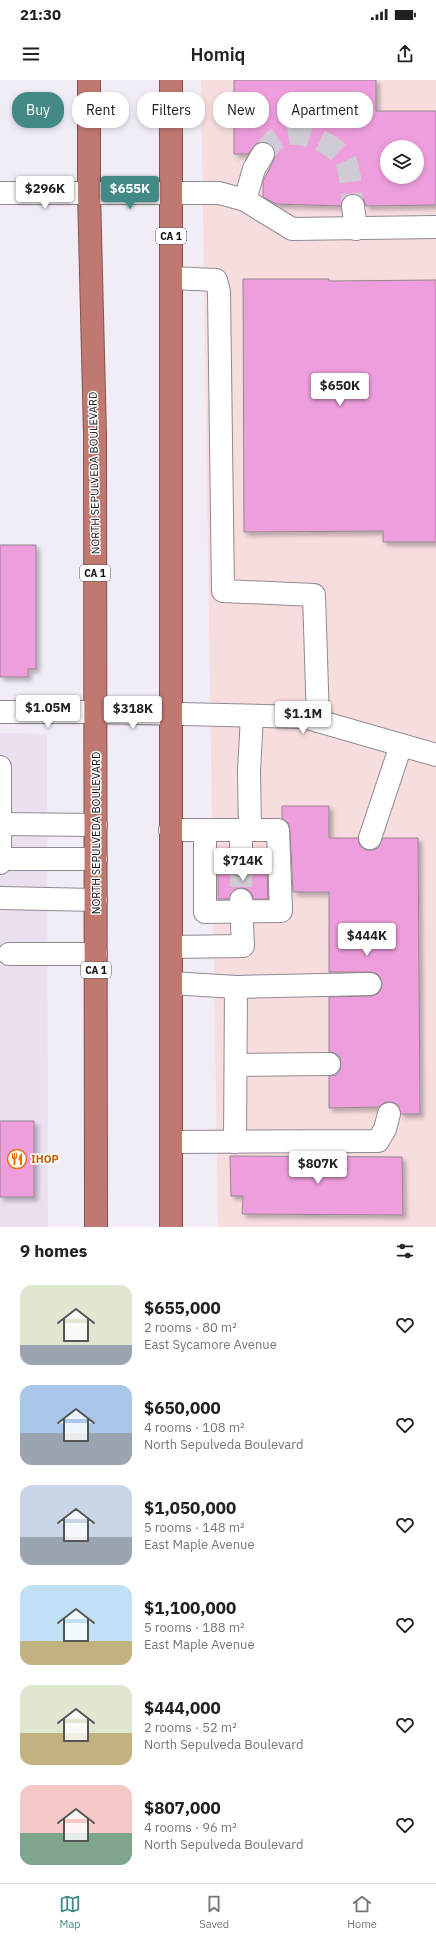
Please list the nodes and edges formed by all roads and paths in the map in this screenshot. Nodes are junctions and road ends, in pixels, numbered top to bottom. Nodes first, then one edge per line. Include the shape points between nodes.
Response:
1 (89, 80) edge
2 (171, 80) edge
3 (263, 154) tunnel mouth
4 (0, 193) edge
5 (89, 193) junction
6 (171, 193) junction
7 (245, 200) junction
8 (353, 206) tunnel mouth
9 (436, 227) edge
10 (356, 229) junction
11 (171, 278) junction
12 (0, 712) edge
13 (96, 712) junction
14 (171, 714) junction
15 (252, 716) junction
16 (318, 721) junction
17 (401, 745) junction
18 (436, 755) edge
19 (0, 767) edge
20 (0, 824) edge
21 (96, 825) junction
22 (170, 830) junction
23 (205, 830) junction
24 (246, 830) junction
25 (370, 838) dead end
26 (0, 859) edge
27 (96, 859) junction
28 (0, 863) edge
29 (241, 865) tunnel mouth
30 (0, 898) edge
31 (96, 900) junction
32 (241, 906) junction
33 (171, 947) junction
34 (9, 954) dead end
35 (96, 954) junction
36 (171, 983) junction
37 (370, 984) dead end
38 (236, 988) junction
39 (329, 1064) dead end
40 (236, 1065) junction
41 (388, 1114) dead end
42 (171, 1142) junction
43 (235, 1142) junction
44 (96, 1227) edge
45 (171, 1227) edge

1 - 5 highway, NORTH SEPULVEDA BOULEVARD / CA 1
2 - 6 highway, CA 1
3 - 7 street via 254,170
4 - 5 street
5 - 6 street
5 - 13 highway, NORTH SEPULVEDA BOULEVARD / CA 1 via 95,442
6 - 7 street via 219,193
6 - 11 highway, CA 1
7 - 10 street via 292,229
8 - 10 street
9 - 10 street
11 - 14 highway, CA 1
11 - 16 street via 216,280 219,292 223,591 314,595
12 - 13 street
13 - 14 street
13 - 21 highway, NORTH SEPULVEDA BOULEVARD / CA 1
14 - 15 street
14 - 22 highway, CA 1
15 - 16 street via 304,717
15 - 24 street
16 - 17 street
17 - 18 street
17 - 25 street
19 - 20 street
20 - 21 street
20 - 26 street
21 - 27 highway, NORTH SEPULVEDA BOULEVARD / CA 1
22 - 23 street
22 - 33 highway, CA 1
23 - 24 street
23 - 32 street via 206,912
24 - 29 street
24 - 32 street via 278,830 281,911
26 - 27 street
26 - 28 street
27 - 31 highway, NORTH SEPULVEDA BOULEVARD / CA 1
30 - 31 street
31 - 35 highway, NORTH SEPULVEDA BOULEVARD / CA 1
32 - 33 street via 243,946
33 - 36 highway, CA 1
34 - 35 street
35 - 44 highway, NORTH SEPULVEDA BOULEVARD / CA 1
36 - 38 street
36 - 42 highway, CA 1
37 - 38 street
38 - 40 street
39 - 40 street
40 - 43 street
41 - 43 street via 385,1130 378,1141
42 - 43 street
42 - 45 highway, CA 1

